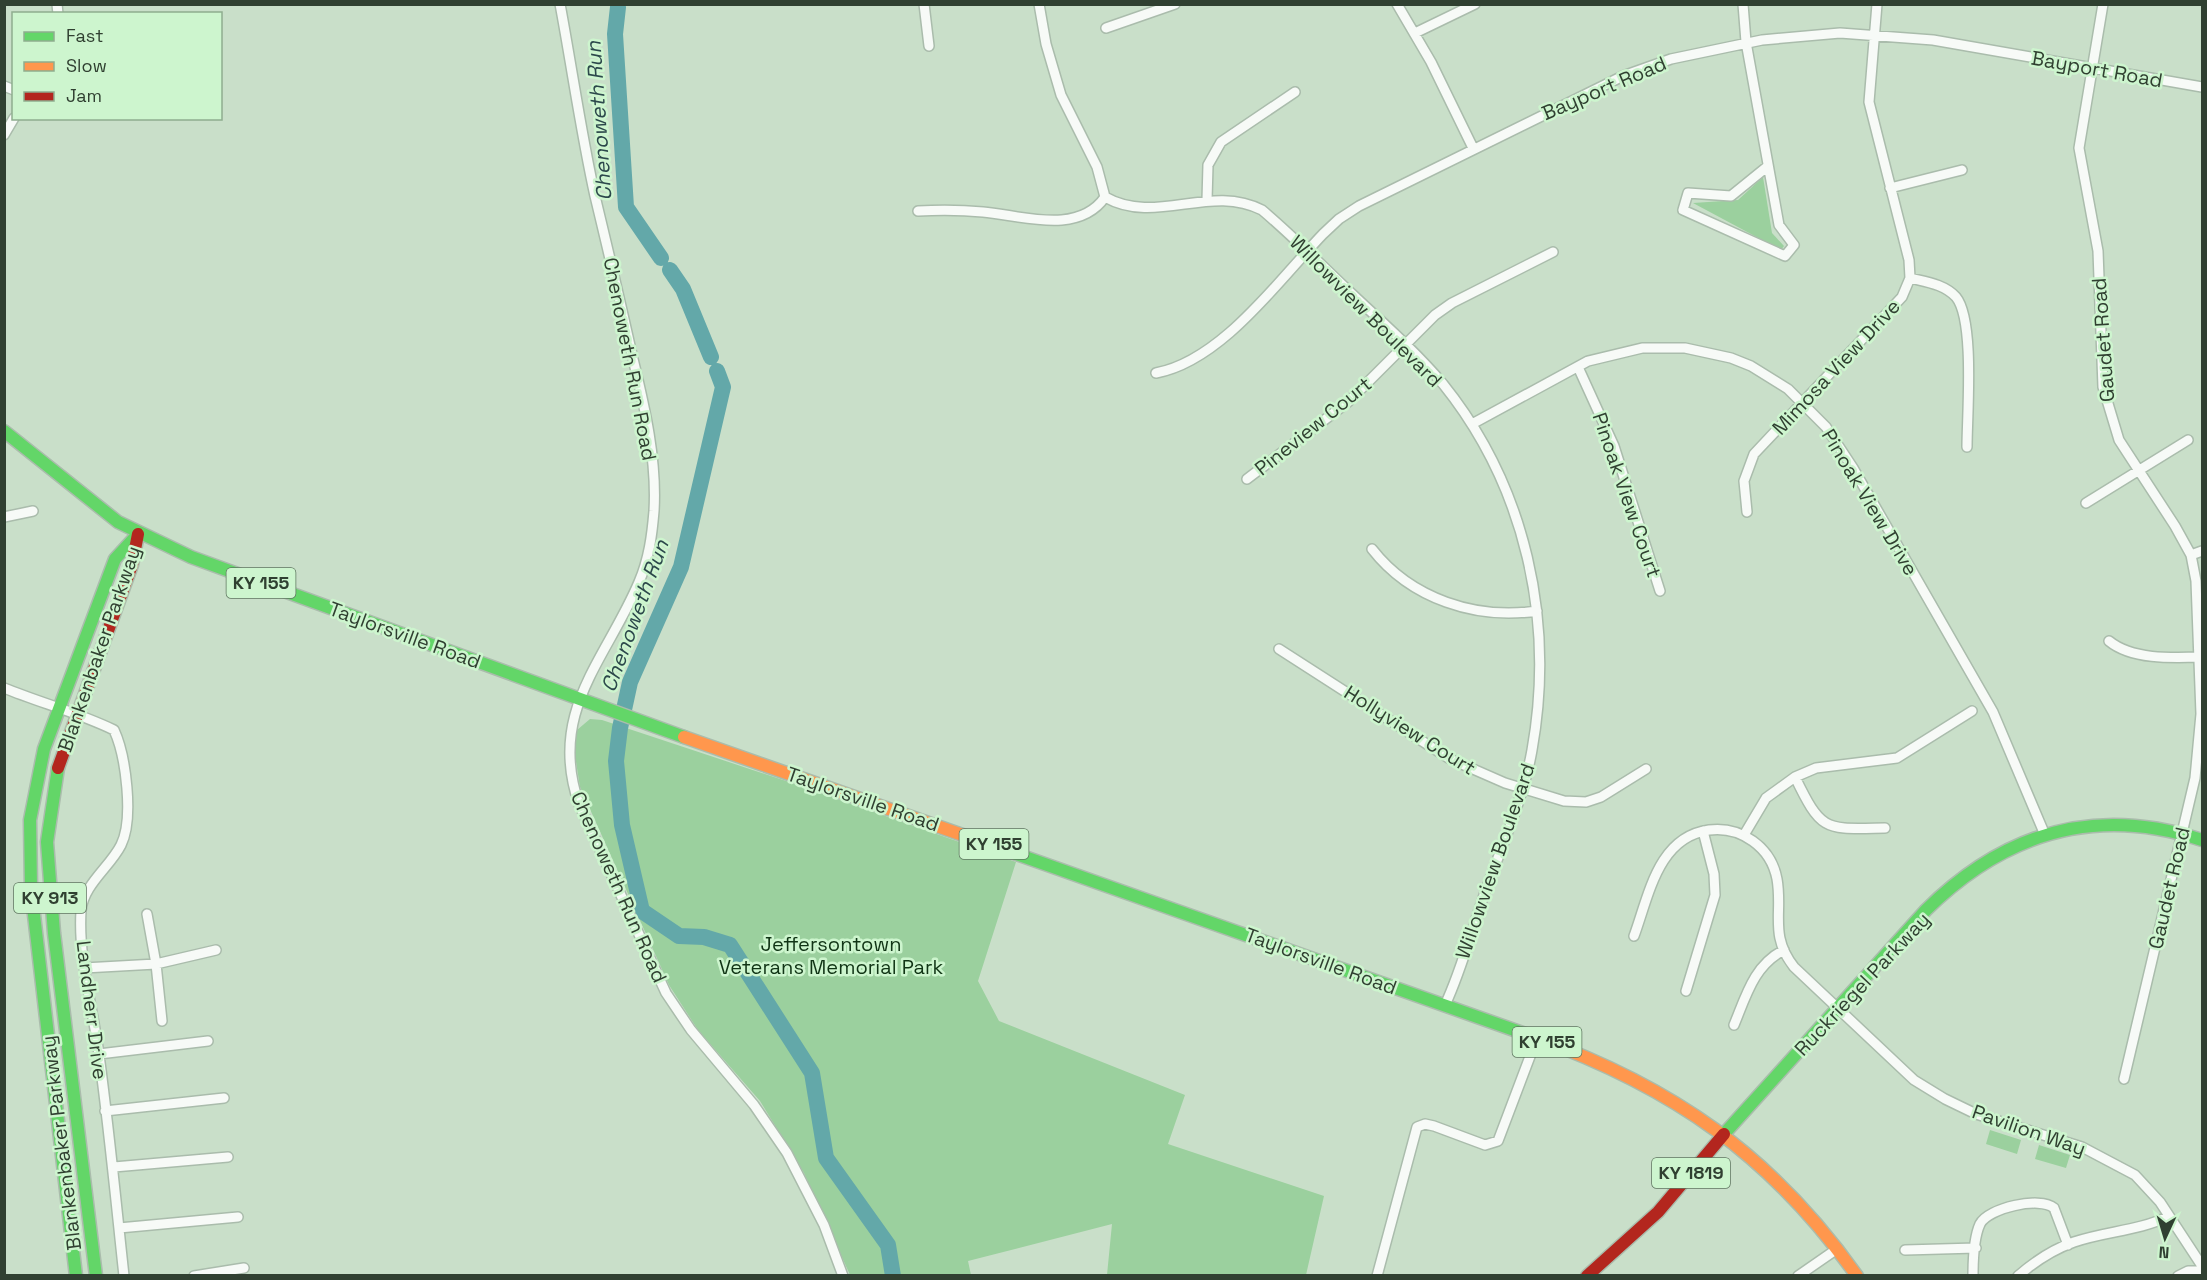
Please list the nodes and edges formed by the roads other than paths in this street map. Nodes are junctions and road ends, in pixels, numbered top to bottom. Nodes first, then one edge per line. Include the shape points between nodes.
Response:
1 (560, 4) edge
2 (924, 4) edge
3 (1039, 4) edge
4 (1175, 4) edge
5 (1397, 4) edge
6 (1475, 4) edge
7 (1743, 4) edge
8 (1877, 4) edge
9 (2103, 4) edge
10 (1106, 28) dead end
11 (1414, 33) junction
12 (1876, 34) junction
13 (1746, 42) junction
14 (929, 46) dead end
15 (2092, 68) junction
16 (2202, 87) edge
17 (1295, 92) dead end
18 (13, 120) edge
19 (4, 135) edge
20 (1473, 148) junction
21 (1768, 166) junction
22 (1962, 170) dead end
23 (1890, 188) junction
24 (1105, 197) junction
25 (1207, 200) junction
26 (918, 211) dead end
27 (1306, 251) junction
28 (1553, 252) dead end
29 (1910, 279) junction
30 (1404, 344) junction
31 (1578, 366) junction
32 (1156, 373) dead end
33 (1803, 402) junction
34 (1472, 424) junction
35 (4, 431) edge
36 (2188, 440) dead end
37 (1967, 447) dead end
38 (2138, 471) junction
39 (1247, 479) dead end
40 (2086, 503) dead end
41 (33, 511) dead end
42 (1748, 512) dead end
43 (4, 517) edge
44 (138, 534) junction
45 (1372, 549) dead end
46 (2202, 551) edge
47 (2191, 555) junction
48 (1660, 591) dead end
49 (1537, 611) junction
50 (2109, 641) dead end
51 (1279, 650) dead end
52 (2201, 658) edge
53 (4, 688) edge
54 (579, 699) junction
55 (60, 710) junction
56 (1972, 711) dead end
57 (77, 714) junction
58 (1646, 769) dead end
59 (1795, 777) junction
60 (1522, 788) junction
61 (1885, 828) dead end
62 (1703, 831) junction
63 (2182, 832) junction
64 (1744, 835) junction
65 (2045, 835) junction
66 (2202, 840) edge
67 (147, 914) dead end
68 (1634, 936) dead end
69 (216, 950) dead end
70 (1784, 950) junction
71 (156, 964) junction
72 (84, 968) junction
73 (1686, 991) dead end
74 (1444, 1005) junction
75 (1839, 1009) junction
76 (162, 1021) dead end
77 (1734, 1025) dead end
78 (1537, 1038) junction
79 (208, 1041) dead end
80 (99, 1054) junction
81 (2124, 1079) dead end
82 (224, 1098) dead end
83 (105, 1111) junction
84 (1724, 1134) junction
85 (228, 1156) dead end
86 (114, 1167) junction
87 (2169, 1216) junction
88 (238, 1217) dead end
89 (119, 1228) junction
90 (2068, 1245) junction
91 (1976, 1248) junction
92 (1837, 1249) junction
93 (1905, 1250) dead end
94 (2202, 1266) edge
95 (244, 1268) dead end
96 (2202, 1271) edge
97 (76, 1275) edge
98 (96, 1275) edge
99 (124, 1275) edge
100 (194, 1275) edge
101 (843, 1275) edge
102 (1377, 1275) edge
103 (1587, 1275) edge
104 (1798, 1275) edge
105 (1857, 1275) edge
106 (1973, 1275) edge
107 (2018, 1275) edge
108 (2178, 1275) edge

1 - 54 street, Chenoweth Run Road via 595,193 641,393 654,483 646,565
2 - 14 street
3 - 24 street via 1061,95 1097,167
4 - 10 street
5 - 11 street
6 - 11 street
7 - 13 street
8 - 12 street, Mimosa View Drive
9 - 15 street, Gaudet Road
11 - 20 street
12 - 13 street, Bayport Road via 1819,34
12 - 15 street, Bayport Road via 1936,40
12 - 23 street, Mimosa View Drive via 1869,102
13 - 20 street, Bayport Road via 1671,59 1623,76
13 - 21 street
15 - 16 street, Bayport Road
15 - 38 street, Gaudet Road via 2079,148 2098,251 2103,387 2110,420
17 - 25 street via 1221,142 1208,165
18 - 19 street
20 - 27 street, Bayport Road via 1359,206 1339,219
21 - 21 street via 1779,225 1794,245 1785,256 1683,210 1688,193 1731,196
22 - 23 street
23 - 29 street, Mimosa View Drive via 1909,260
24 - 25 street, Willowview Boulevard via 1125,206 1152,210
24 - 26 street via 1081,214 1054,221 984,212
25 - 27 street, Willowview Boulevard via 1252,205
27 - 30 street, Willowview Boulevard
27 - 32 street, Bayport Road via 1213,348 1187,364
28 - 30 street, Pineview Court via 1452,303
29 - 33 street, Mimosa View Drive via 1902,297
29 - 37 street via 1943,287 1963,308 1967,336
30 - 34 street, Willowview Boulevard via 1442,384
30 - 39 street, Pineview Court via 1348,402
31 - 33 street, Pinoak View Drive via 1621,351 1685,348 1751,366
31 - 34 street, Pinoak View Drive
31 - 48 street, Pinoak View Court via 1614,446
33 - 42 street, Mimosa View Drive via 1749,462 1744,481
33 - 65 street, Pinoak View Drive via 1828,430 1853,468 1994,712
34 - 49 street, Willowview Boulevard via 1514,512 1530,567
35 - 44 main road, Taylorsville Road / KY 155
36 - 38 street
38 - 40 street
38 - 47 street, Gaudet Road
41 - 43 street
44 - 54 main road, Taylorsville Road / KY 155
44 - 55 main road, Blankenbaker Parkway / KY 913 via 115,560
44 - 57 main road, Blankenbaker Parkway / KY 913 via 132,565
45 - 49 street via 1390,570 1435,598 1460,608 1498,615
46 - 47 street
47 - 52 street, Gaudet Road
49 - 60 street, Willowview Boulevard via 1541,671 1538,712
50 - 52 street via 2132,653
51 - 60 street, Hollyview Court via 1450,759
52 - 63 street, Gaudet Road via 2199,752
53 - 55 street, Landherr Drive
54 - 74 main road, Taylorsville Road / KY 155
54 - 101 street, Chenoweth Run Road via 569,757 576,794 658,977 684,1020 743,1090 787,1153 824,1225
55 - 57 street, Landherr Drive
55 - 97 main road, Blankenbaker Parkway / KY 913 via 38,769 28,845
56 - 59 street via 1897,758 1816,768
57 - 72 street, Landherr Drive via 114,730 122,754 128,810 121,846 96,879 81,909
57 - 98 main road, Blankenbaker Parkway / KY 913 via 62,750 53,788 47,866
58 - 60 street, Hollyview Court via 1586,802 1564,801
59 - 61 street via 1824,825 1838,829
59 - 64 street via 1766,798
60 - 74 street, Willowview Boulevard
62 - 64 street
62 - 68 street via 1668,851
62 - 73 street via 1714,874 1715,896
63 - 65 main road, Ruckriegel Parkway / KY 1819 via 2113,824 2062,829
63 - 66 main road, Ruckriegel Parkway / KY 1819
63 - 81 street, Gaudet Road
64 - 70 street via 1765,852 1776,878 1776,922
65 - 75 main road, Ruckriegel Parkway / KY 1819 via 1994,856 1953,885
67 - 71 street
69 - 71 street
70 - 75 street, Pavilion Way via 1794,967
70 - 77 street via 1757,971
71 - 72 street
71 - 76 street
72 - 80 street, Landherr Drive
74 - 78 main road, Taylorsville Road / KY 155
75 - 84 main road, Ruckriegel Parkway / KY 1819
75 - 87 street, Pavilion Way via 1914,1080 1976,1114 2082,1147 2122,1167 2146,1185
78 - 84 main road, Taylorsville Road / KY 155 via 1647,1086
78 - 102 street via 1498,1141 1485,1144 1434,1126 1417,1127
79 - 80 street
80 - 83 street, Landherr Drive
82 - 83 street
83 - 86 street, Landherr Drive
84 - 92 main road, Taylorsville Road / KY 155 via 1783,1186
84 - 103 main road, Ruckriegel Parkway / KY 1819 via 1658,1212
85 - 86 street
86 - 89 street, Landherr Drive
87 - 90 street via 2144,1227
87 - 94 street, Pavilion Way
88 - 89 street
89 - 99 street, Landherr Drive
90 - 91 street via 2054,1208 2042,1202 2026,1203 1984,1218
90 - 107 street
91 - 93 street
91 - 106 street
92 - 104 street
92 - 105 main road, Taylorsville Road / KY 155
95 - 100 street
96 - 108 street

